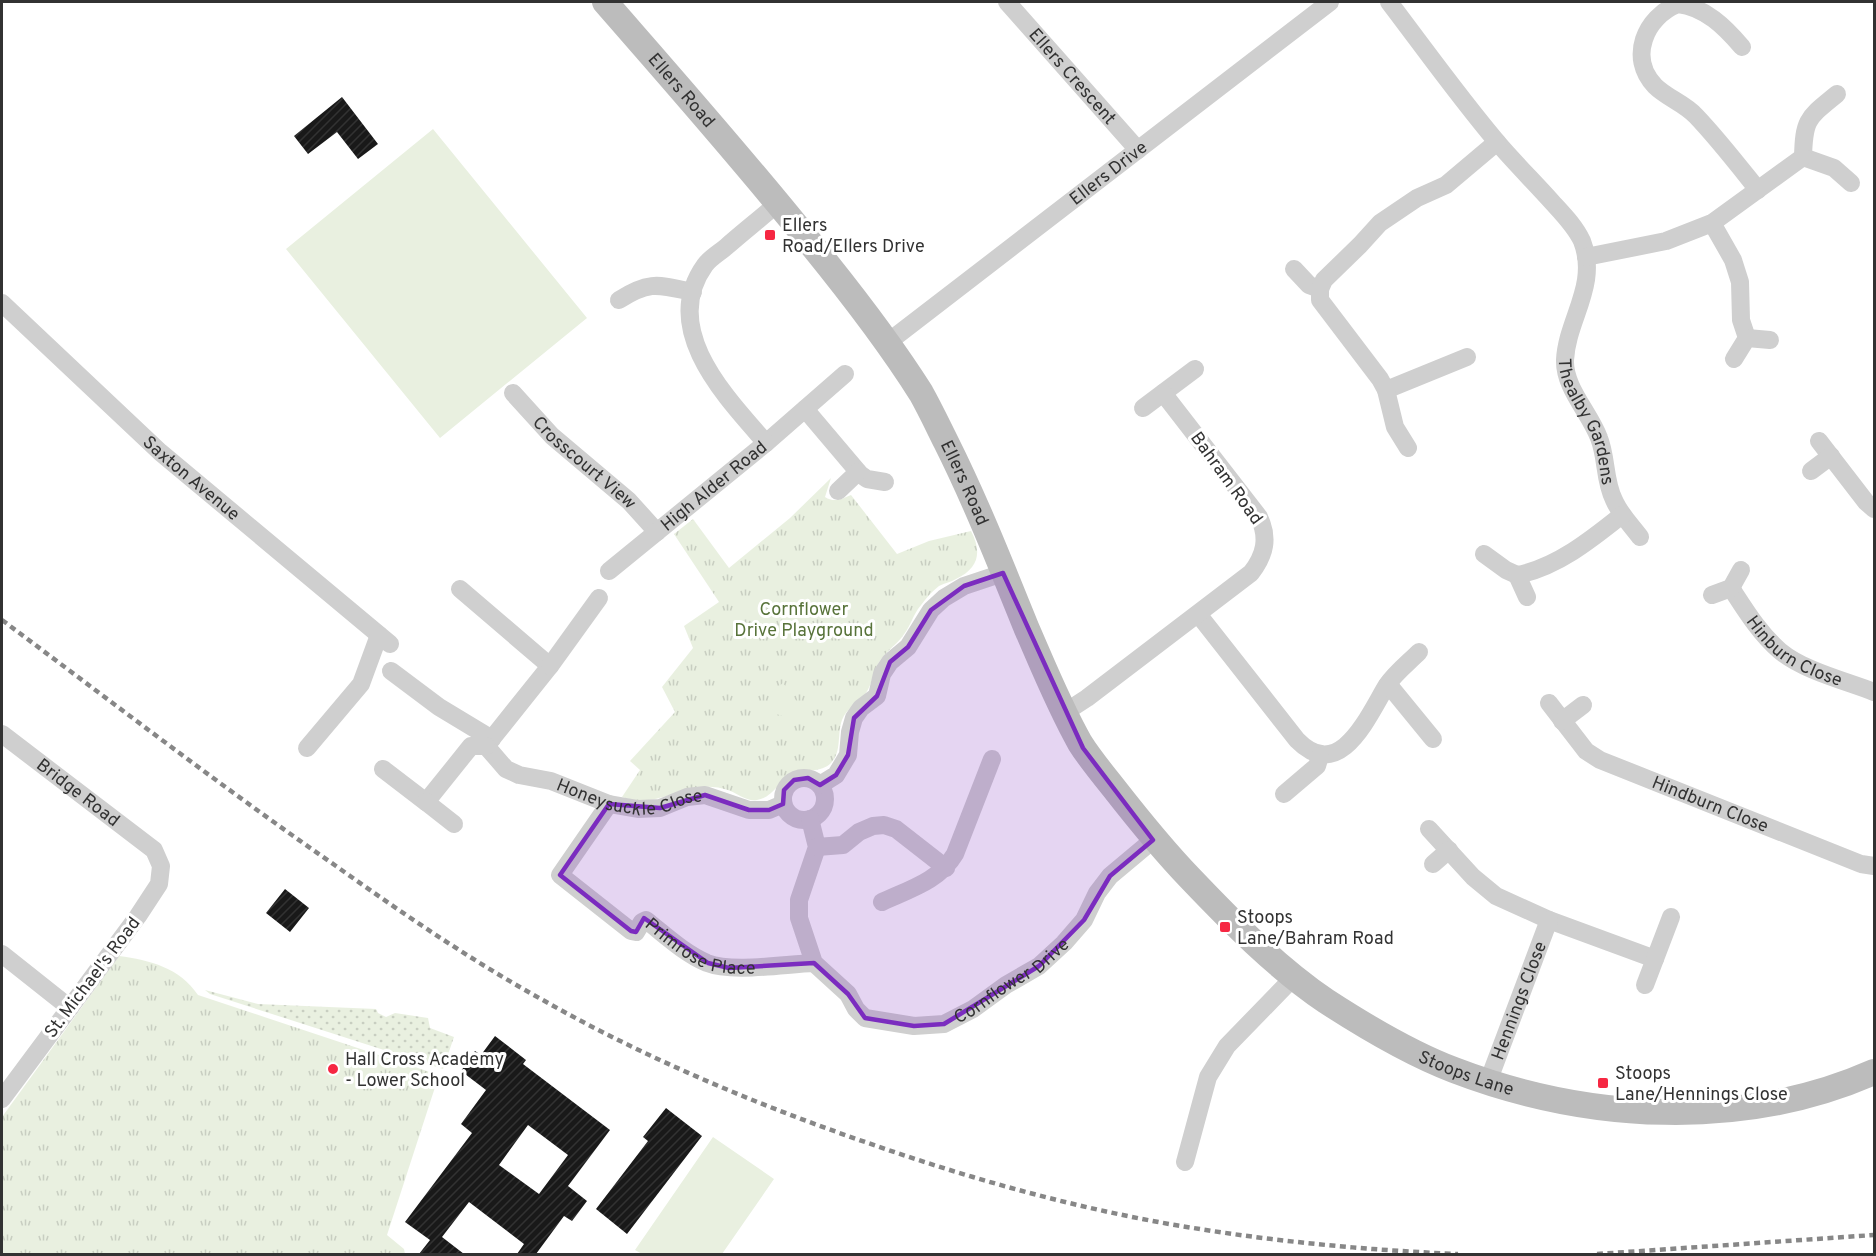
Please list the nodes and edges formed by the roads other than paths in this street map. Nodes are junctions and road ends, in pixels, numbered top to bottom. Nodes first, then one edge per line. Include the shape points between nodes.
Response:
1 (1007, 2) edge
2 (1330, 2) edge
3 (1389, 2) edge
4 (609, 3) edge
5 (1684, 3) edge
6 (1742, 47) dead end
7 (1837, 94) dead end
8 (1497, 142) junction
9 (1138, 150) junction
10 (1803, 157) junction
11 (1851, 183) dead end
12 (1758, 190) junction
13 (778, 203) junction
14 (1712, 223) junction
15 (1586, 257) junction
16 (1294, 269) dead end
17 (1320, 289) junction
18 (693, 292) junction
19 (620, 300) dead end
20 (2, 303) edge
21 (1747, 338) junction
22 (1770, 340) dead end
23 (887, 343) junction
24 (1467, 357) dead end
25 (1734, 359) dead end
26 (1195, 369) dead end
27 (845, 374) dead end
28 (1386, 390) junction
29 (513, 393) dead end
30 (1163, 393) junction
31 (1143, 408) dead end
32 (805, 409) junction
33 (1819, 441) dead end
34 (766, 443) junction
35 (1408, 448) dead end
36 (1831, 456) junction
37 (1810, 471) dead end
38 (858, 472) junction
39 (885, 482) dead end
40 (838, 491) dead end
41 (1875, 509) edge
42 (1622, 515) junction
43 (657, 532) junction
44 (1640, 537) dead end
45 (1484, 554) dead end
46 (1741, 570) dead end
47 (609, 571) dead end
48 (1003, 573) junction
49 (1517, 575) junction
50 (1731, 588) junction
51 (460, 589) dead end
52 (1712, 596) dead end
53 (1527, 597) dead end
54 (599, 598) dead end
55 (1197, 614) junction
56 (1419, 652) dead end
57 (550, 666) junction
58 (391, 671) dead end
59 (1388, 684) junction
60 (1875, 692) edge
61 (1549, 704) dead end
62 (1583, 705) dead end
63 (1064, 713) junction
64 (1562, 721) junction
65 (2, 734) edge
66 (1433, 739) dead end
67 (489, 743) junction
68 (307, 748) dead end
69 (1320, 756) junction
70 (992, 759) dead end
71 (383, 769) dead end
72 (820, 785) junction
73 (1284, 794) dead end
74 (426, 802) junction
75 (609, 804) junction
76 (783, 804) junction
77 (810, 819) junction
78 (454, 824) dead end
79 (1429, 829) dead end
80 (1153, 840) junction
81 (817, 847) junction
82 (154, 850) joint
83 (1449, 850) junction
84 (1433, 864) dead end
85 (1875, 866) edge
86 (946, 868) junction
87 (882, 902) dead end
88 (1671, 916) dead end
89 (1549, 920) junction
90 (2, 954) edge
91 (1656, 959) junction
92 (814, 963) junction
93 (1294, 977) junction
94 (1646, 985) dead end
95 (70, 1008) junction
96 (1875, 1072) edge
97 (1488, 1082) junction
98 (2, 1099) edge
99 (1185, 1161) dead end

1 - 9 street, Ellers Crescent
2 - 9 street, Ellers Drive
3 - 8 street, Thealby Gardens
4 - 13 street, Ellers Road
5 - 6 street via 1714,20
5 - 12 street via 1660,13 1646,33 1642,54 1648,76 1695,114
7 - 10 street via 1806,124
8 - 15 street, Thealby Gardens via 1571,223
8 - 17 street via 1446,185 1398,209 1380,223 1324,280
9 - 23 street, Ellers Drive
10 - 11 street via 1834,168
10 - 12 street
12 - 14 street
13 - 18 street, High Alder Road via 705,264
13 - 23 street, Ellers Road
14 - 15 street via 1666,241
14 - 21 street via 1733,260 1740,282 1741,320
15 - 42 street, Thealby Gardens via 1587,279 1567,340 1565,363 1569,382 1599,438 1613,499
16 - 17 street
17 - 28 street via 1320,300
18 - 19 street via 646,285
18 - 34 street, High Alder Road via 690,325 696,350 708,371
20 - 68 street, Saxton Avenue via 160,452 384,639 361,684
21 - 22 street
21 - 25 street
23 - 48 street, Ellers Road via 934,417
24 - 28 street
26 - 30 street
27 - 32 street
28 - 35 street via 1395,427
29 - 43 street, Crosscourt View via 552,436 629,501
30 - 31 street
30 - 55 street, Bahram Road via 1264,527 1260,561 1251,573
32 - 34 street
32 - 38 street
33 - 36 street
34 - 43 street, High Alder Road
36 - 37 street
36 - 41 street
38 - 39 street via 867,479
38 - 40 street
42 - 44 street, Thealby Gardens
42 - 49 street via 1592,539 1549,564
43 - 47 street, High Alder Road
45 - 49 street
46 - 50 street
48 - 63 street, Ellers Road
48 - 72 street via 964,586 931,610 908,647 882,674 877,696 854,718 848,755 836,775
49 - 53 street
50 - 52 street
50 - 60 street, Hinburn Close via 1751,619 1782,652 1811,668
51 - 57 street
54 - 57 street
55 - 63 street, Bahram Road
55 - 69 street via 1298,740
56 - 59 street
57 - 67 street
58 - 67 street, Honeysuckle Close
59 - 66 street
59 - 69 street via 1357,734 1344,747
61 - 64 street, Hindburn Close
62 - 64 street
63 - 80 street, Ellers Road via 1083,748
64 - 85 street, Hindburn Close via 1586,751 1600,760 1861,864
65 - 82 street, Bridge Road
67 - 74 street via 471,746
67 - 75 street, Honeysuckle Close via 506,769 551,781
69 - 73 street via 1317,766
70 - 86 street
71 - 74 street
72 - 76 street via 808,778 794,780 784,790
72 - 77 street via 824,805
74 - 78 street
75 - 76 street, Honeysuckle Close via 660,808 687,797 705,795 749,810 769,810
75 - 92 street, Primrose Place via 560,875 631,931 636,932 646,920 685,951 729,968
76 - 77 street via 797,819
77 - 81 street
79 - 83 street, Hennings Close
80 - 92 street, Cornflower Drive via 1110,876 1084,920 1039,966 944,1024 914,1026 865,1018 848,994
80 - 93 street, Ellers Road via 1228,918
81 - 86 street via 843,844 859,832 885,825 896,829
81 - 92 street via 799,900 800,918
82 - 95 street, St. Michael's Road via 161,866 159,884
83 - 84 street
83 - 89 street, Hennings Close via 1496,896
86 - 87 street
88 - 91 street
89 - 91 street, Hennings Close
89 - 97 street, Hennings Close
90 - 95 street
91 - 94 street
93 - 97 street, Stoops Lane via 1325,1000 1412,1051
93 - 99 street via 1227,1046 1208,1077
95 - 98 street, St. Michael's Road
96 - 97 street, Stoops Lane via 1776,1102 1668,1112 1612,1110

